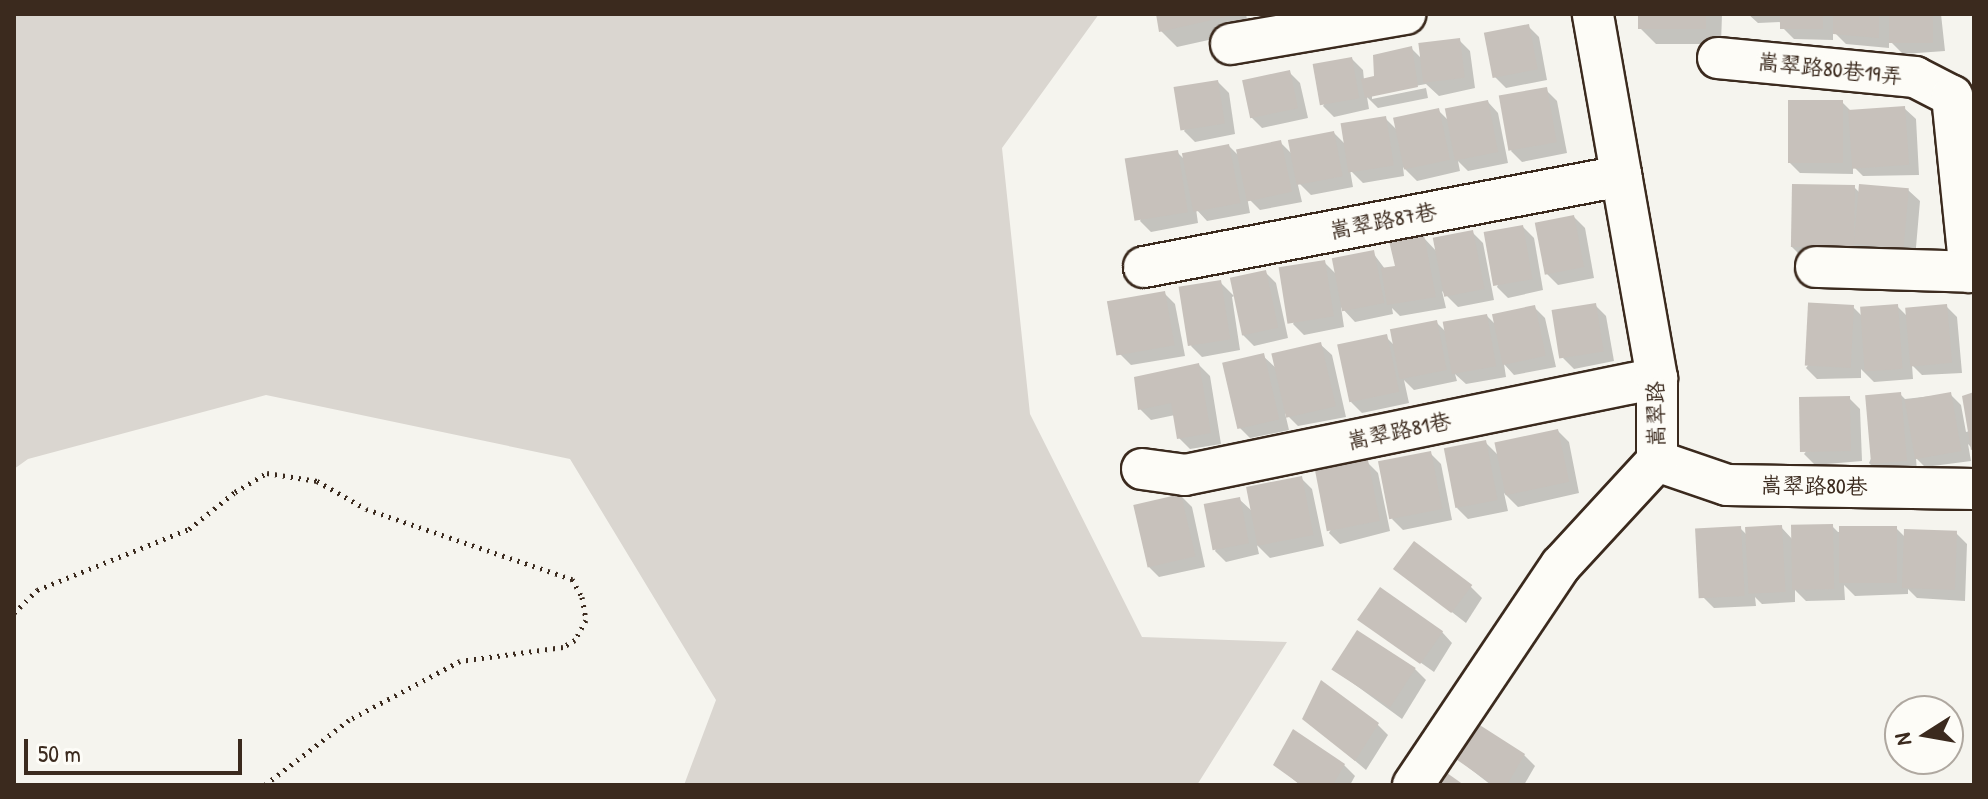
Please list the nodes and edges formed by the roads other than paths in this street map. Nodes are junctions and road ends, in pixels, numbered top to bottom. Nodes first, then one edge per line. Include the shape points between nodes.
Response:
1 (1405, 14) edge
2 (1593, 14) edge
3 (1231, 44) dead end
4 (1718, 58) dead end
5 (1621, 176) junction
6 (1144, 267) dead end
7 (1816, 267) dead end
8 (1972, 272) edge
9 (1657, 378) junction
10 (1657, 461) junction
11 (1142, 469) dead end
12 (1974, 489) edge
13 (1413, 785) edge

1 - 3 street
2 - 5 street, 嵩翠路
4 - 8 street, 嵩翠路80巷19弄 via 1915,77 1952,96
5 - 6 street, 嵩翠路87巷
5 - 9 street, 嵩翠路
7 - 8 street
9 - 10 street, 嵩翠路
9 - 11 street, 嵩翠路81巷 via 1185,475
10 - 12 street, 嵩翠路80巷 via 1727,485
10 - 13 street, 嵩翠路 via 1561,565

